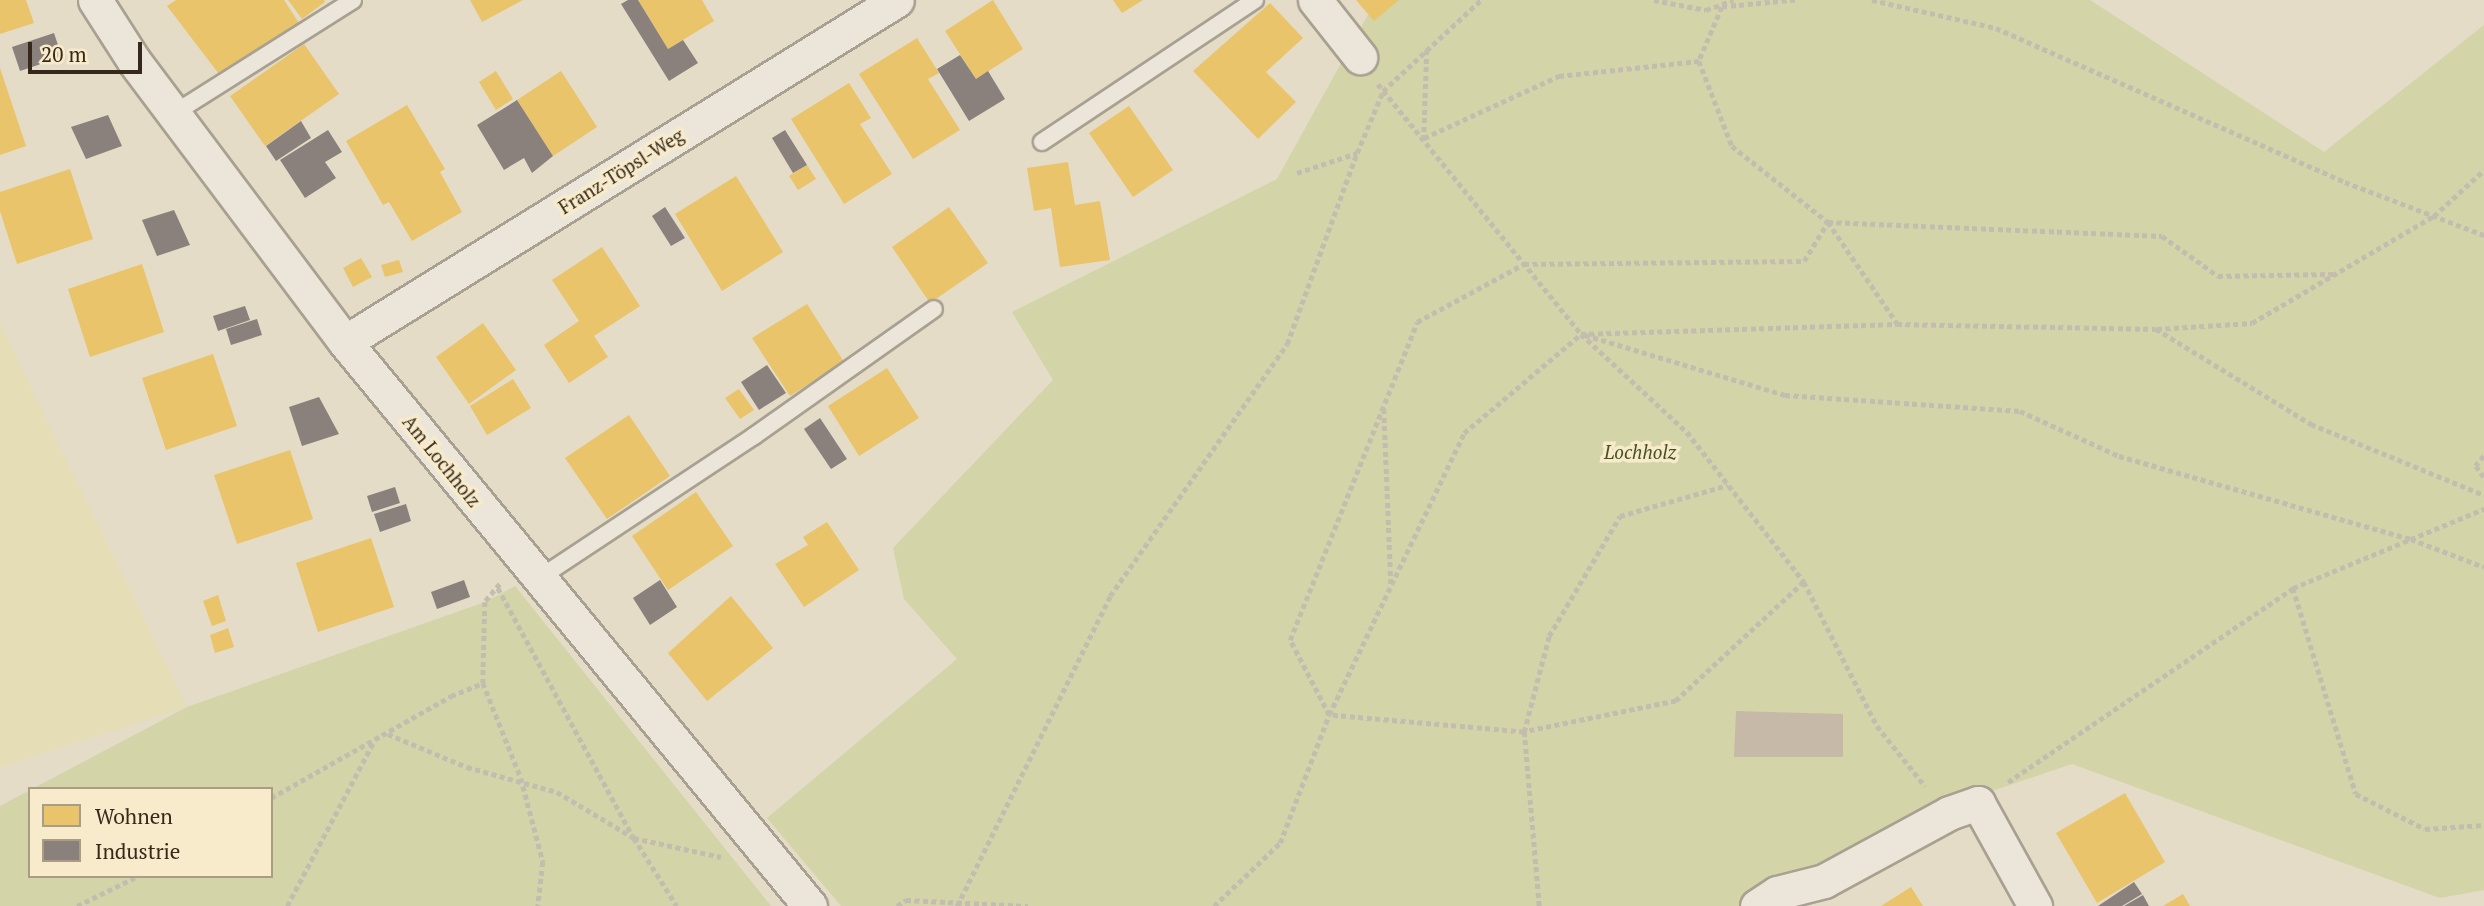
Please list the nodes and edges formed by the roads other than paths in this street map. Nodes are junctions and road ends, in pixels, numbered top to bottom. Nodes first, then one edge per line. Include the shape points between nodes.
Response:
1 (95, 0) edge
2 (353, 0) edge
3 (897, 0) edge
4 (1255, 0) edge
5 (1315, 0) edge
6 (1360, 57) dead end
7 (173, 114) junction
8 (1042, 142) dead end
9 (934, 309) dead end
10 (345, 342) junction
11 (529, 569) junction
12 (1824, 881) junction
13 (810, 906) edge
14 (1757, 906) edge
15 (1793, 906) edge
16 (2035, 906) edge

1 - 7 street, Am Lochholz
2 - 7 lane
3 - 10 street, Franz-Töpsl-Weg
4 - 8 lane
5 - 6 street
7 - 10 street, Am Lochholz
9 - 11 lane via 754,436
10 - 11 street, Am Lochholz
11 - 13 street, Am Lochholz
12 - 14 street via 1777,893
12 - 15 street
12 - 16 street via 1964,808

